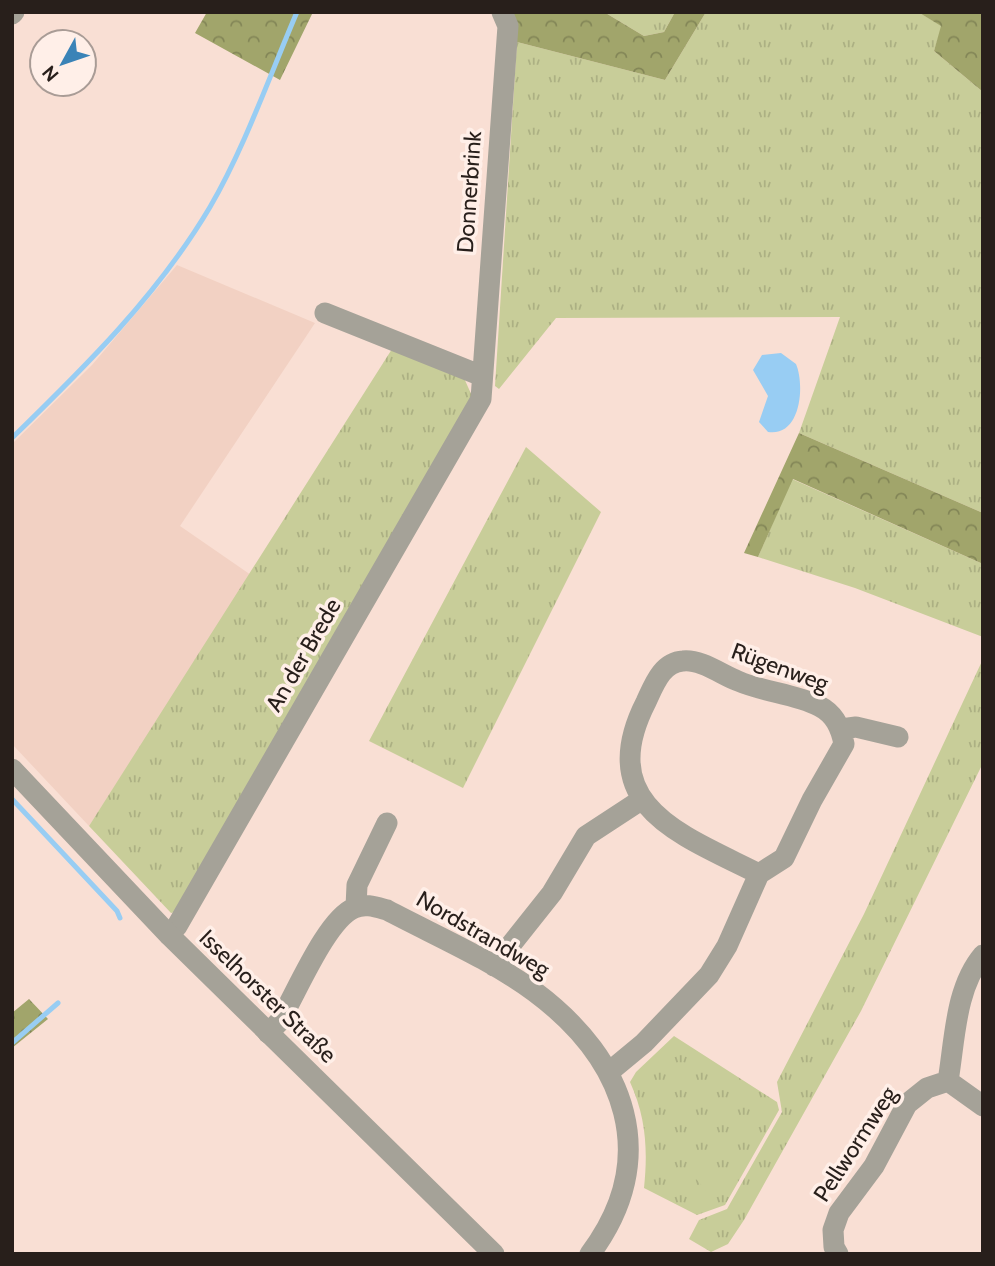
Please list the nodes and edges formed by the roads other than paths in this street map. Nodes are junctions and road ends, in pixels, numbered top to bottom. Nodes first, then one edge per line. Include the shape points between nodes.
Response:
1 (502, 12) edge
2 (325, 313) dead end
3 (482, 376) junction
4 (481, 399) joint
5 (841, 729) junction
6 (898, 737) dead end
7 (12, 769) edge
8 (641, 800) junction
9 (387, 823) dead end
10 (759, 874) junction
11 (356, 906) junction
12 (169, 935) junction
13 (983, 955) edge
14 (494, 966) junction
15 (268, 1033) junction
16 (609, 1072) junction
17 (948, 1082) junction
18 (983, 1106) edge
19 (494, 1254) edge
20 (590, 1254) edge
21 (838, 1254) edge

1 - 3 street, Donnerbrink via 508,26
2 - 3 street
3 - 4 street, Donnerbrink
4 - 12 street, An der Brede
5 - 6 street via 856,727
5 - 8 street, Rügenweg via 820,706 740,682 697,663 670,665 660,673 635,723 628,749 631,777
5 - 10 street via 844,744 838,759 811,800 784,858
7 - 12 street, Isselhorster Straße
8 - 10 street, Rügenweg via 662,823
8 - 14 street via 586,836 552,893
9 - 11 street via 357,884
10 - 16 street via 727,946 702,984
11 - 14 street, Nordstrandweg via 387,910
11 - 15 street via 329,932 279,1022
12 - 15 street, Isselhorster Straße
13 - 17 street via 964,985
14 - 16 street, Nordstrandweg via 535,992 568,1021
15 - 19 street, Isselhorster Straße
16 - 20 street, Nordstrandweg via 622,1107 629,1156 623,1198 610,1228
17 - 18 street
17 - 21 street, Pellwormweg via 927,1088 907,1104 874,1166 839,1213 833,1230

